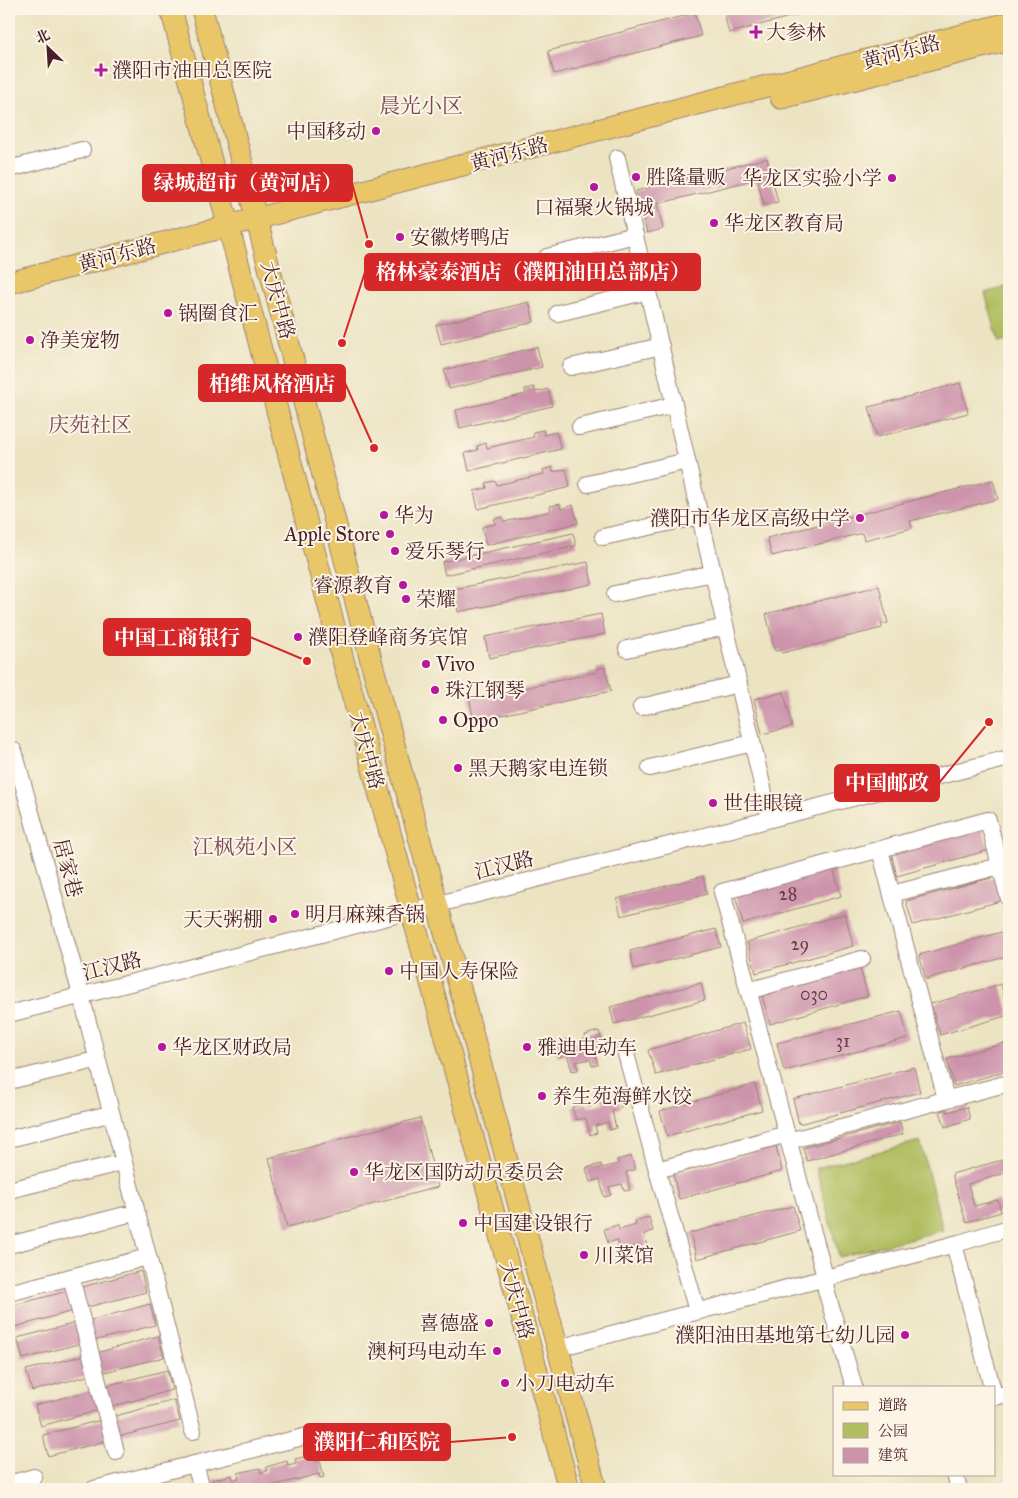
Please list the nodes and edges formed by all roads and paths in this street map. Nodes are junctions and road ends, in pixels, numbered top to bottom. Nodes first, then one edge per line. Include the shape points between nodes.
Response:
1 (171, 9) edge
2 (202, 9) edge
3 (1009, 23) edge
4 (1009, 40) edge
5 (82, 150) dead end
6 (617, 158) dead end
7 (9, 169) edge
8 (258, 226) junction
9 (230, 233) junction
10 (635, 235) junction
11 (547, 257) dead end
12 (9, 283) edge
13 (648, 291) junction
14 (9, 298) edge
15 (558, 313) dead end
16 (660, 346) junction
17 (571, 367) dead end
18 (674, 405) junction
19 (580, 427) dead end
20 (687, 462) junction
21 (588, 484) dead end
22 (700, 516) junction
23 (603, 537) dead end
24 (713, 573) junction
25 (615, 594) dead end
26 (725, 627) junction
27 (627, 649) dead end
28 (739, 684) junction
29 (641, 707) dead end
30 (752, 743) junction
31 (14, 751) dead end
32 (1009, 758) edge
33 (650, 768) dead end
34 (770, 819) junction
35 (880, 850) junction
36 (1000, 866) junction
37 (892, 894) junction
38 (1009, 899) edge
39 (438, 904) junction
40 (411, 911) junction
41 (862, 959) dead end
42 (748, 991) junction
43 (81, 995) junction
44 (9, 1014) edge
45 (625, 1050) dead end
46 (87, 1062) dead end
47 (9, 1081) edge
48 (1009, 1083) edge
49 (946, 1099) junction
50 (102, 1116) dead end
51 (787, 1138) junction
52 (9, 1139) edge
53 (112, 1164) dead end
54 (657, 1170) junction
55 (9, 1190) edge
56 (125, 1215) dead end
57 (1009, 1228) edge
58 (954, 1244) junction
59 (9, 1245) edge
60 (148, 1257) junction
61 (71, 1277) junction
62 (825, 1277) junction
63 (9, 1293) edge
64 (697, 1311) junction
65 (558, 1348) junction
66 (854, 1386) edge
67 (992, 1386) edge
68 (1009, 1393) edge
69 (996, 1396) edge
70 (193, 1432) dead end
71 (315, 1434) dead end
72 (116, 1452) dead end
73 (195, 1464) junction
74 (955, 1476) edge
75 (34, 1477) dead end
76 (9, 1484) edge
77 (94, 1489) edge
78 (202, 1489) edge
79 (569, 1489) edge
80 (596, 1489) edge
81 (959, 1489) edge

1 - 9 main road, 大庆中路
2 - 8 main road, 大庆中路
3 - 8 main road, 黄河东路
4 - 8 main road, 黄河东路
5 - 7 street
6 - 10 street
8 - 9 main road, 黄河东路
8 - 39 main road, 大庆中路
9 - 12 main road, 黄河东路
9 - 14 main road, 黄河东路
9 - 40 main road, 大庆中路
10 - 11 street
10 - 13 street
13 - 15 street
13 - 16 street
16 - 17 street
16 - 18 street
18 - 19 street
18 - 20 street
20 - 21 street
20 - 22 street
22 - 23 street
22 - 24 street
24 - 25 street
24 - 26 street
26 - 27 street
26 - 28 street
28 - 29 street
28 - 30 street
30 - 33 street
30 - 34 street
31 - 43 street, 居家巷
32 - 34 street, 江汉路
34 - 39 street, 江汉路
35 - 36 street via 988,820
35 - 37 street
35 - 42 street via 722,892
36 - 37 street
36 - 38 street
37 - 49 street
39 - 40 street, 江汉路
39 - 65 main road, 大庆中路
40 - 43 street, 江汉路
40 - 79 main road, 大庆中路
41 - 42 street
42 - 51 street
43 - 44 street, 江汉路
43 - 60 street, 居家巷
45 - 54 street
46 - 47 street
48 - 49 street
49 - 51 street
50 - 52 street
51 - 54 street
51 - 62 street
53 - 55 street
54 - 64 street
56 - 59 street
57 - 58 street
58 - 62 street
58 - 67 street
60 - 61 street
60 - 70 street, 居家巷
61 - 63 street
61 - 72 street
62 - 64 street
62 - 66 street
64 - 65 street
65 - 80 main road, 大庆中路
68 - 69 street
71 - 73 street
73 - 77 street
73 - 78 street
74 - 81 street
75 - 76 street

